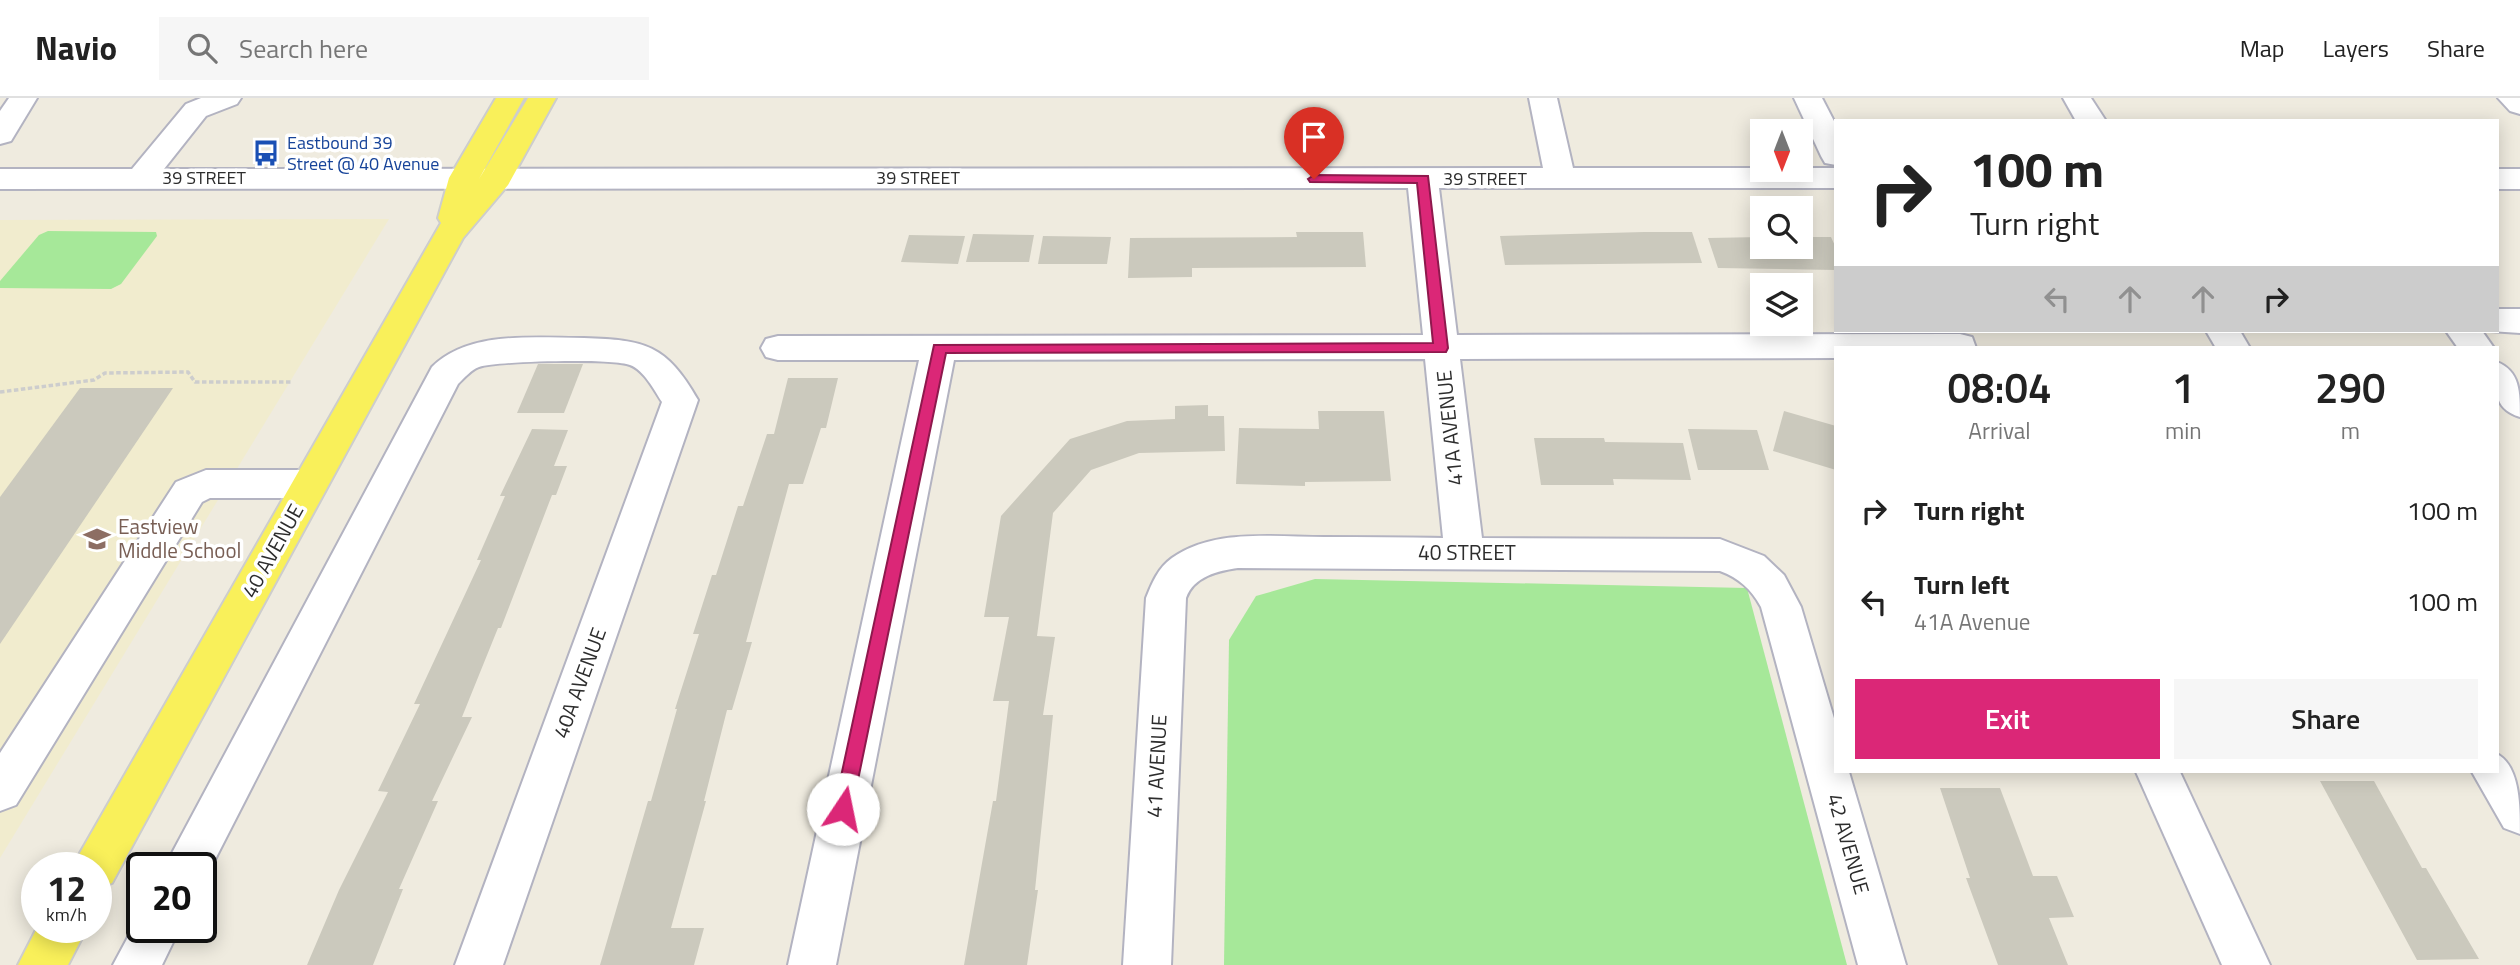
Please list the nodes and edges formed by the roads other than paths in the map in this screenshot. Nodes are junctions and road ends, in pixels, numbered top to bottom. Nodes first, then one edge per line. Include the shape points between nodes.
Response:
1 (23, 98) edge
2 (227, 98) edge
3 (510, 98) edge
4 (542, 98) edge
5 (1543, 98) edge
6 (1808, 98) edge
7 (2077, 98) edge
8 (2512, 98) edge
9 (2520, 105) edge
10 (2090, 119) edge
11 (0, 135) edge
12 (1834, 152) edge
13 (141, 178) junction
14 (464, 178) junction
15 (497, 178) junction
16 (1834, 178) edge
17 (0, 179) edge
18 (1423, 179) junction
19 (1560, 179) junction
20 (2499, 179) edge
21 (2520, 179) edge
22 (450, 233) junction
23 (2499, 321) edge
24 (2520, 321) edge
25 (1959, 342) edge
26 (778, 348) dead end
27 (939, 348) junction
28 (1441, 348) junction
29 (2499, 377) edge
30 (2520, 404) edge
31 (309, 484) junction
32 (1464, 553) junction
33 (1755, 569) joint
34 (1180, 572) joint
35 (2158, 773) edge
36 (2495, 773) edge
37 (0, 791) edge
38 (2520, 814) edge
39 (105, 852) edge
40 (195, 852) edge
41 (54, 943) edge
42 (148, 943) edge
43 (42, 965) edge
44 (137, 965) edge
45 (479, 965) edge
46 (812, 965) edge
47 (1147, 965) edge
48 (1882, 965) edge
49 (2246, 965) edge

1 - 11 street
2 - 13 street via 196,110
3 - 14 main road, 40 AVENUE
4 - 15 main road, 40 AVENUE
5 - 19 street
6 - 12 street
7 - 10 street
8 - 9 street
13 - 14 street, 39 STREET
13 - 17 street, 39 STREET
14 - 15 street, 39 STREET
14 - 22 main road, 40 AVENUE
15 - 18 street, 39 STREET
15 - 22 main road, 40 AVENUE
16 - 19 street, 39 STREET
18 - 19 street, 39 STREET
18 - 28 street, 41A AVENUE
20 - 21 street
22 - 31 main road, 40 AVENUE
23 - 24 street
25 - 28 street
26 - 27 street
27 - 28 street
27 - 46 street
28 - 32 street, 41A AVENUE
29 - 30 street
31 - 37 street via 206,484 189,492
31 - 39 main road, 40 AVENUE
32 - 33 street, 40 STREET via 1720,555
32 - 34 street, 40 STREET via 1238,552 1214,556
33 - 48 street, 42 AVENUE via 1781,607
34 - 47 street, 41 AVENUE via 1169,584 1164,616
35 - 49 street
36 - 38 street
40 - 45 street, 40A AVENUE via 444,376 469,357 494,352 630,353 648,360 680,400
41 - 43 main road
42 - 44 street

